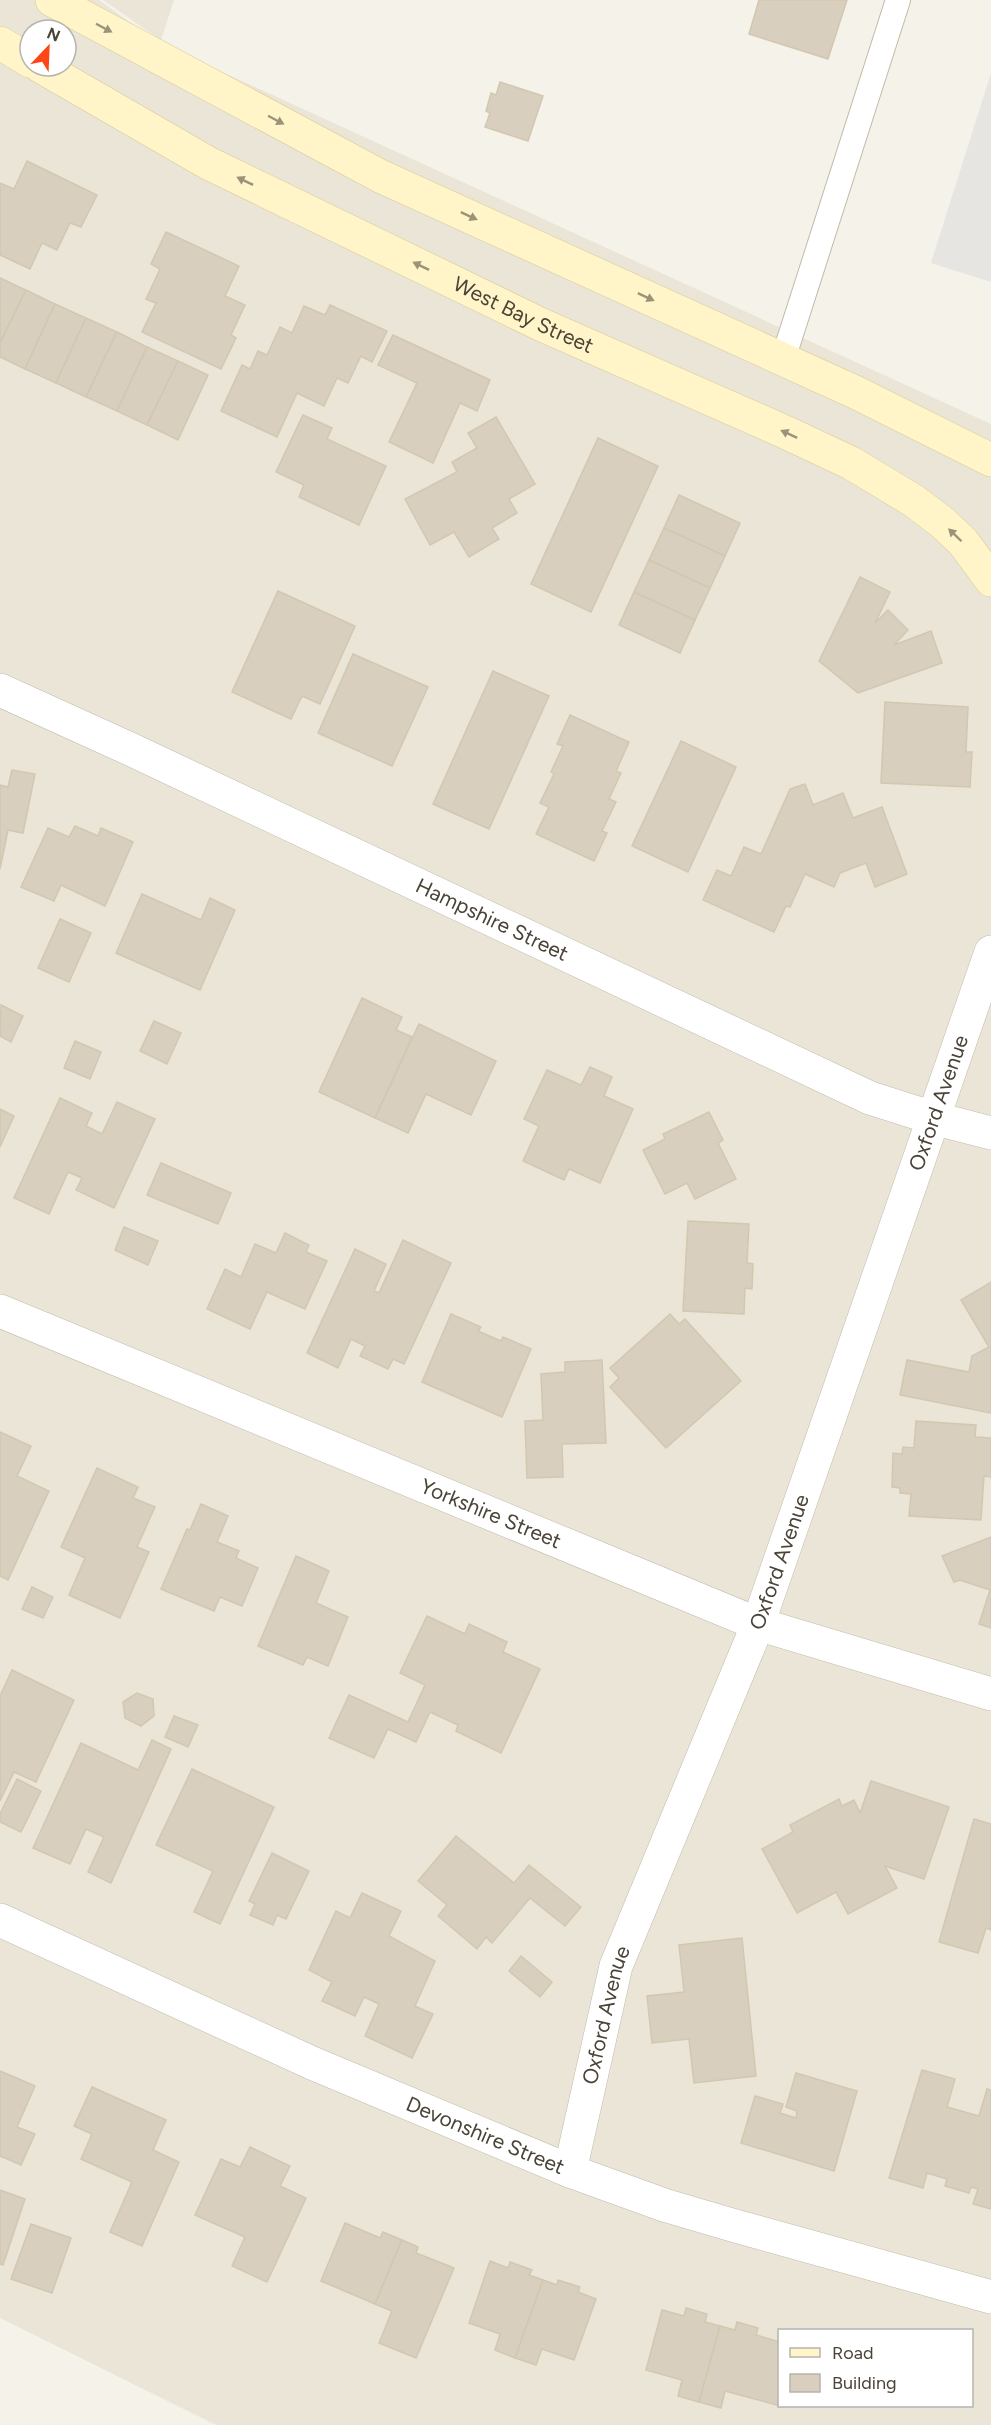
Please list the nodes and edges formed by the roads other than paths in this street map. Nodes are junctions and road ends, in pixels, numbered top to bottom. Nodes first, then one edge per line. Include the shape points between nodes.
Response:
1 (52, 0) edge
2 (898, 0) edge
3 (0, 43) edge
4 (18, 53) edge
5 (61, 78) edge
6 (783, 359) junction
7 (991, 460) edge
8 (991, 580) edge
9 (0, 690) edge
10 (991, 952) edge
11 (933, 1118) junction
12 (991, 1133) edge
13 (0, 1311) edge
14 (759, 1624) junction
15 (991, 1694) edge
16 (0, 1920) edge
17 (570, 2171) junction
18 (991, 2297) edge

1 -> 6 main road via 380,176
2 - 6 lane
3 - 4 main road
8 -> 5 main road, West Bay Street via 963,542 943,523 851,463 542,325 208,163
6 - 7 main road
9 - 11 street, Hampshire Street via 870,1098
10 - 11 street, Oxford Avenue
11 - 12 street, Hampshire Street
11 - 14 street, Oxford Avenue
13 - 14 street, Yorkshire Street
14 - 15 street, Yorkshire Street
14 - 17 street, Oxford Avenue via 616,1966
16 - 17 street, Devonshire Street via 312,2063
17 - 18 street, Devonshire Street via 664,2205

